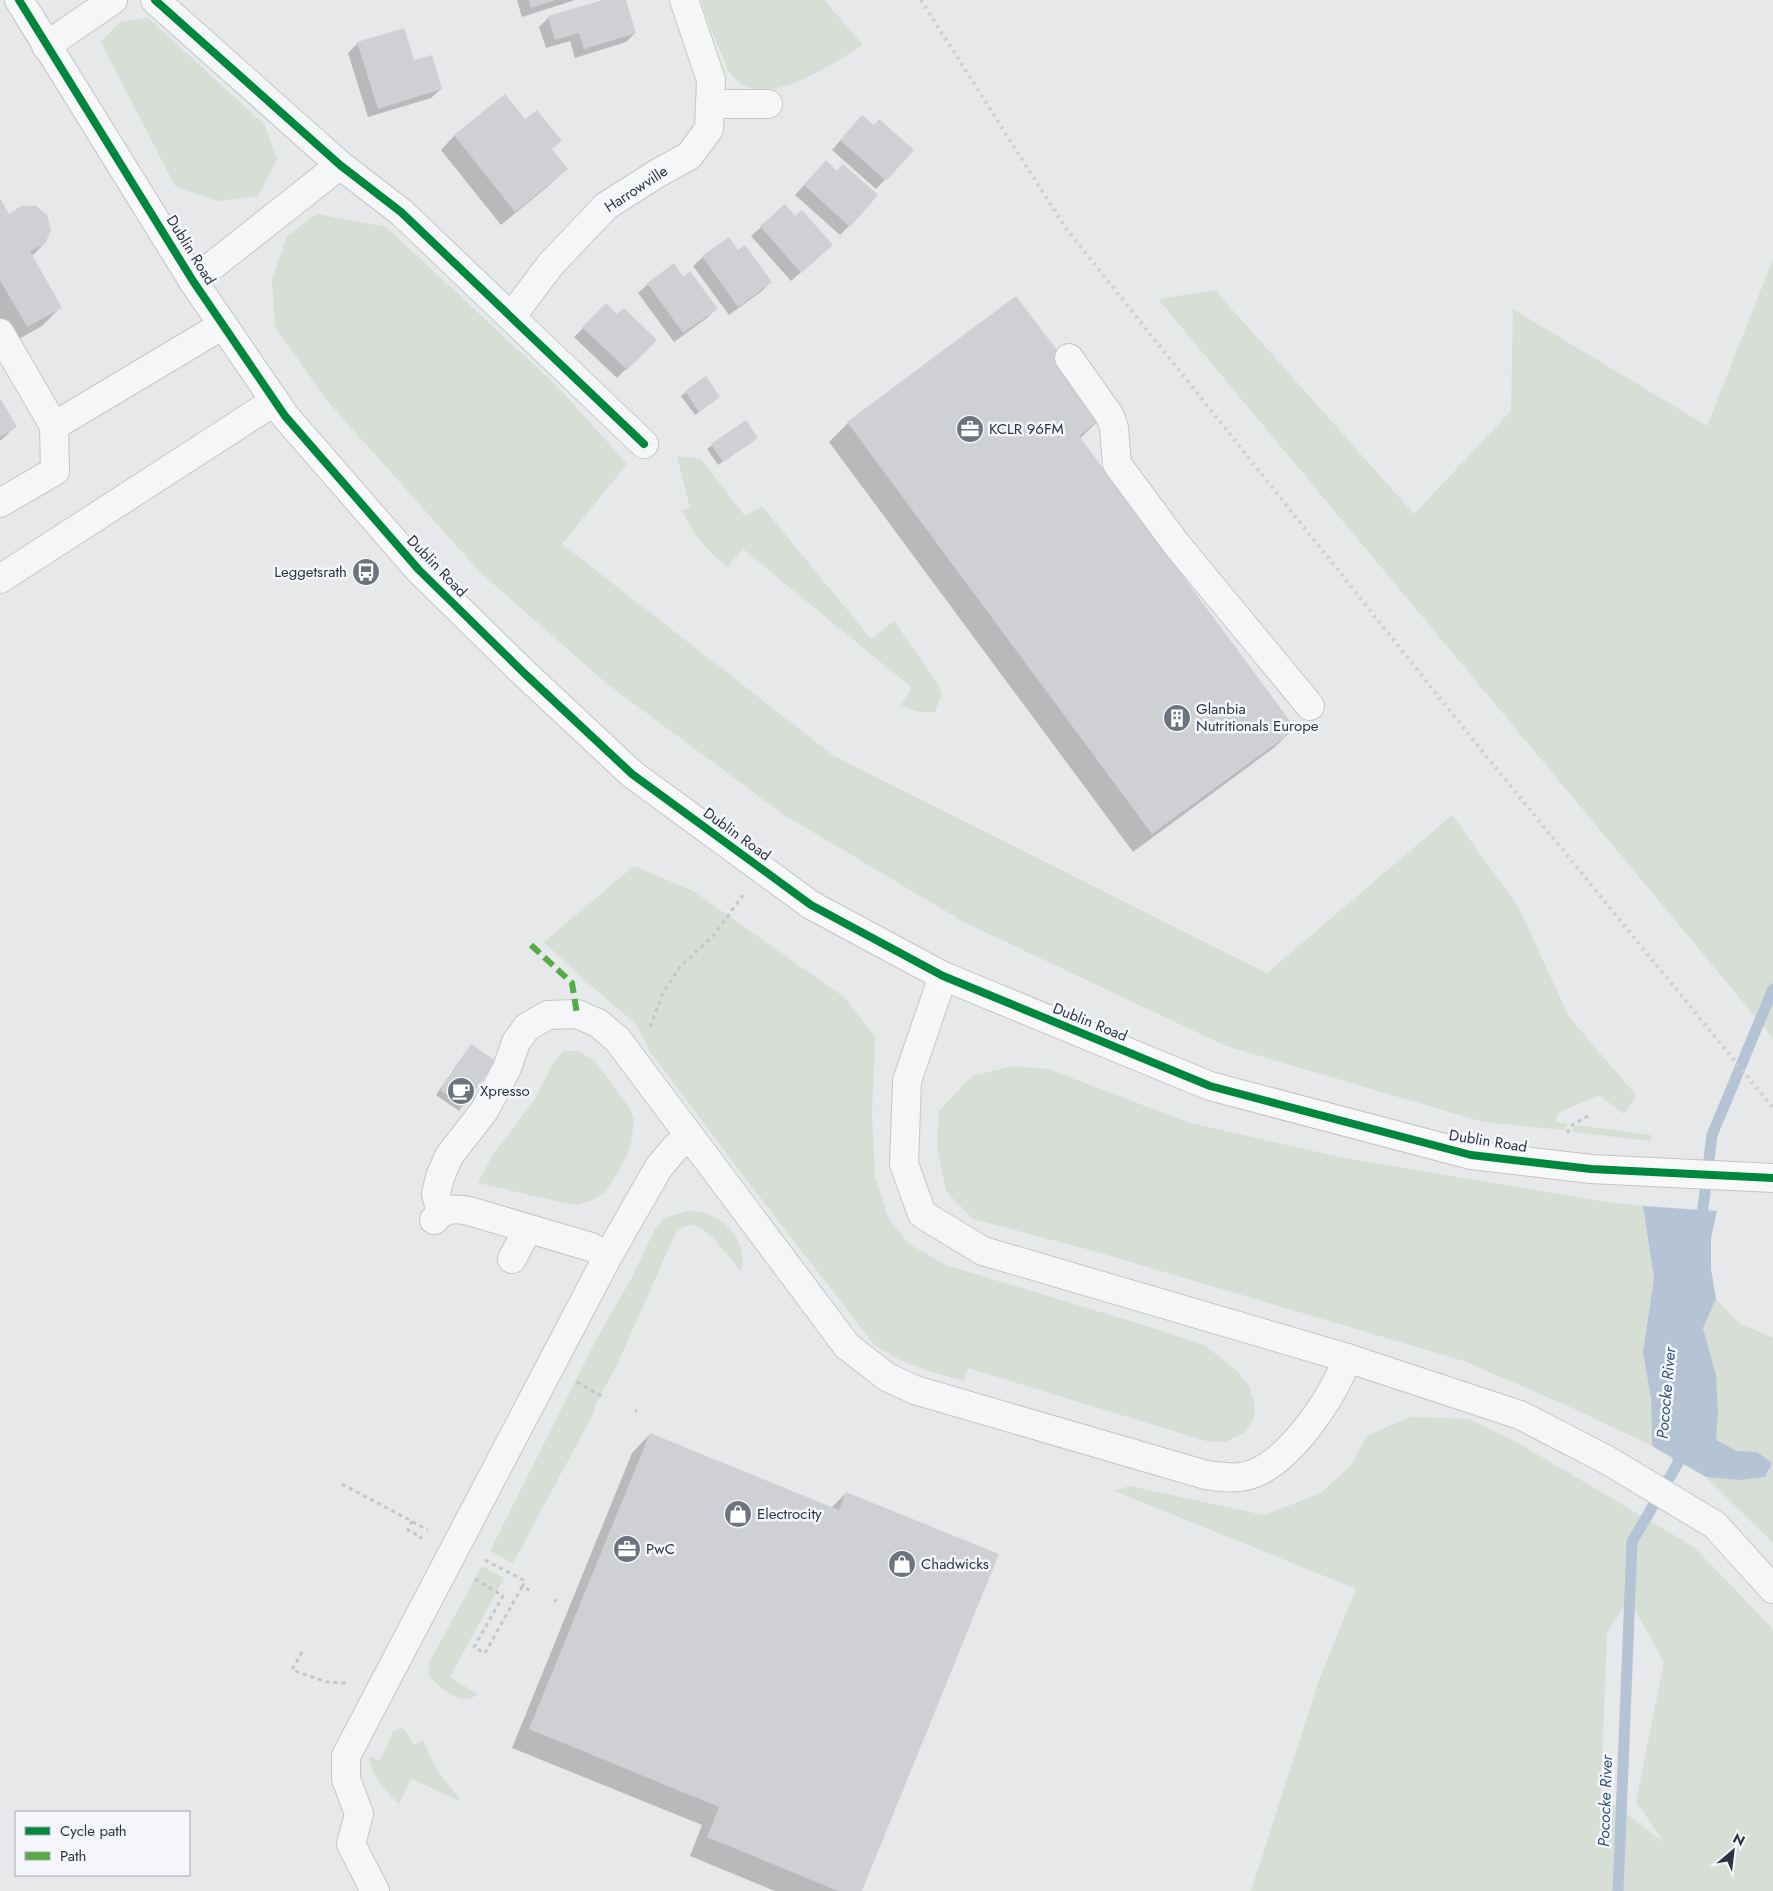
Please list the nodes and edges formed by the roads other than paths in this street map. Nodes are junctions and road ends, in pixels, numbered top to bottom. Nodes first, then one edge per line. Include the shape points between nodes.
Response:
1 (19, 0) edge
2 (113, 0) edge
3 (156, 0) edge
4 (684, 0) edge
5 (46, 46) junction
6 (710, 104) junction
7 (768, 104) dead end
8 (340, 165) junction
9 (193, 281) junction
10 (511, 317) junction
11 (223, 325) junction
12 (0, 333) edge
13 (1069, 358) dead end
14 (275, 402) junction
15 (54, 426) junction
16 (644, 444) dead end
17 (0, 503) edge
18 (0, 579) edge
19 (1310, 706) dead end
20 (943, 976) junction
21 (690, 1136) junction
22 (1761, 1177) edge
23 (528, 1229) junction
24 (608, 1256) junction
25 (512, 1259) dead end
26 (1346, 1358) junction
27 (1773, 1589) edge
28 (375, 1891) edge

1 - 5 main road, Dublin Road
2 - 5 street
3 - 8 street
4 - 6 street, Harrowville via 711,80
5 - 9 main road, Dublin Road
6 - 7 street
6 - 10 street, Harrowville via 709,129 689,156 606,206 551,264
8 - 9 street
8 - 10 street via 401,212
9 - 11 main road, Dublin Road
10 - 16 street
11 - 14 main road, Dublin Road
11 - 15 street
12 - 15 street
13 - 19 street via 1110,416 1117,464 1177,545
14 - 18 street
14 - 20 main road, Dublin Road via 419,570 632,774 811,905
15 - 17 street via 54,471
20 - 22 main road, Dublin Road via 1210,1086 1471,1155 1591,1169
20 - 26 street via 907,1081 904,1164 922,1214 983,1251
21 - 23 street via 617,1039 598,1023 577,1014 548,1015 527,1027 516,1042 507,1068 484,1111 449,1156 436,1194 437,1217 453,1208
21 - 24 street via 659,1167
21 - 26 street via 847,1346 887,1377 915,1390 1206,1475 1233,1478 1254,1474 1267,1467 1305,1431 1341,1376
23 - 24 street via 591,1247
23 - 25 street
24 - 28 street via 346,1756 346,1778 359,1814 351,1844
26 - 27 street via 1520,1415 1607,1460 1715,1525

